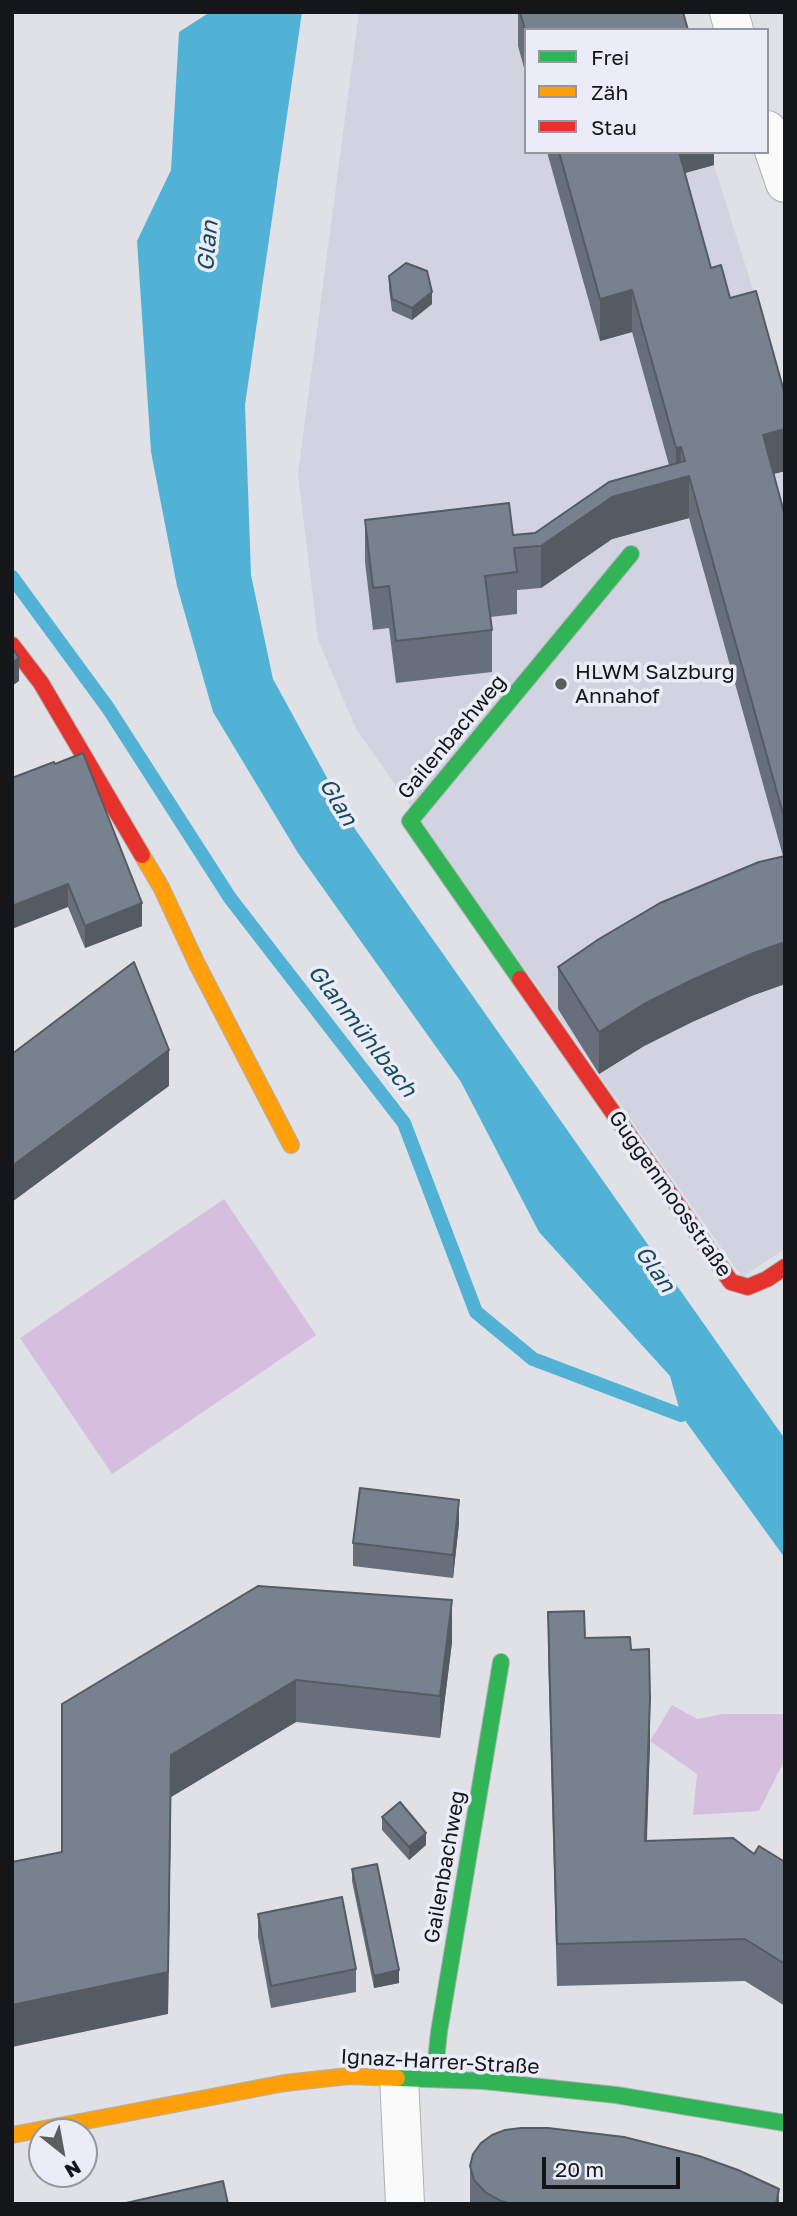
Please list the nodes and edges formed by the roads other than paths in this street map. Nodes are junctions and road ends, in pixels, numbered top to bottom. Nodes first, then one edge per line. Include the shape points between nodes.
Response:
1 (769, 136) edge
2 (785, 183) edge
3 (631, 554) dead end
4 (12, 645) edge
5 (575, 1058) joint
6 (291, 1145) dead end
7 (785, 1267) edge
8 (501, 1662) dead end
9 (416, 2078) junction
10 (785, 2123) edge
11 (12, 2135) edge
12 (405, 2204) edge

1 - 2 street
3 - 5 street, Gailenbachweg via 410,821
4 - 6 street via 41,683 161,887
5 - 7 street, Guggenmoosstraße via 731,1282 748,1287
8 - 9 street, Gailenbachweg via 439,2032
9 - 10 street, Ignaz-Harrer-Straße via 616,2095
9 - 11 street, Ignaz-Harrer-Straße via 349,2076 285,2083
9 - 12 street

